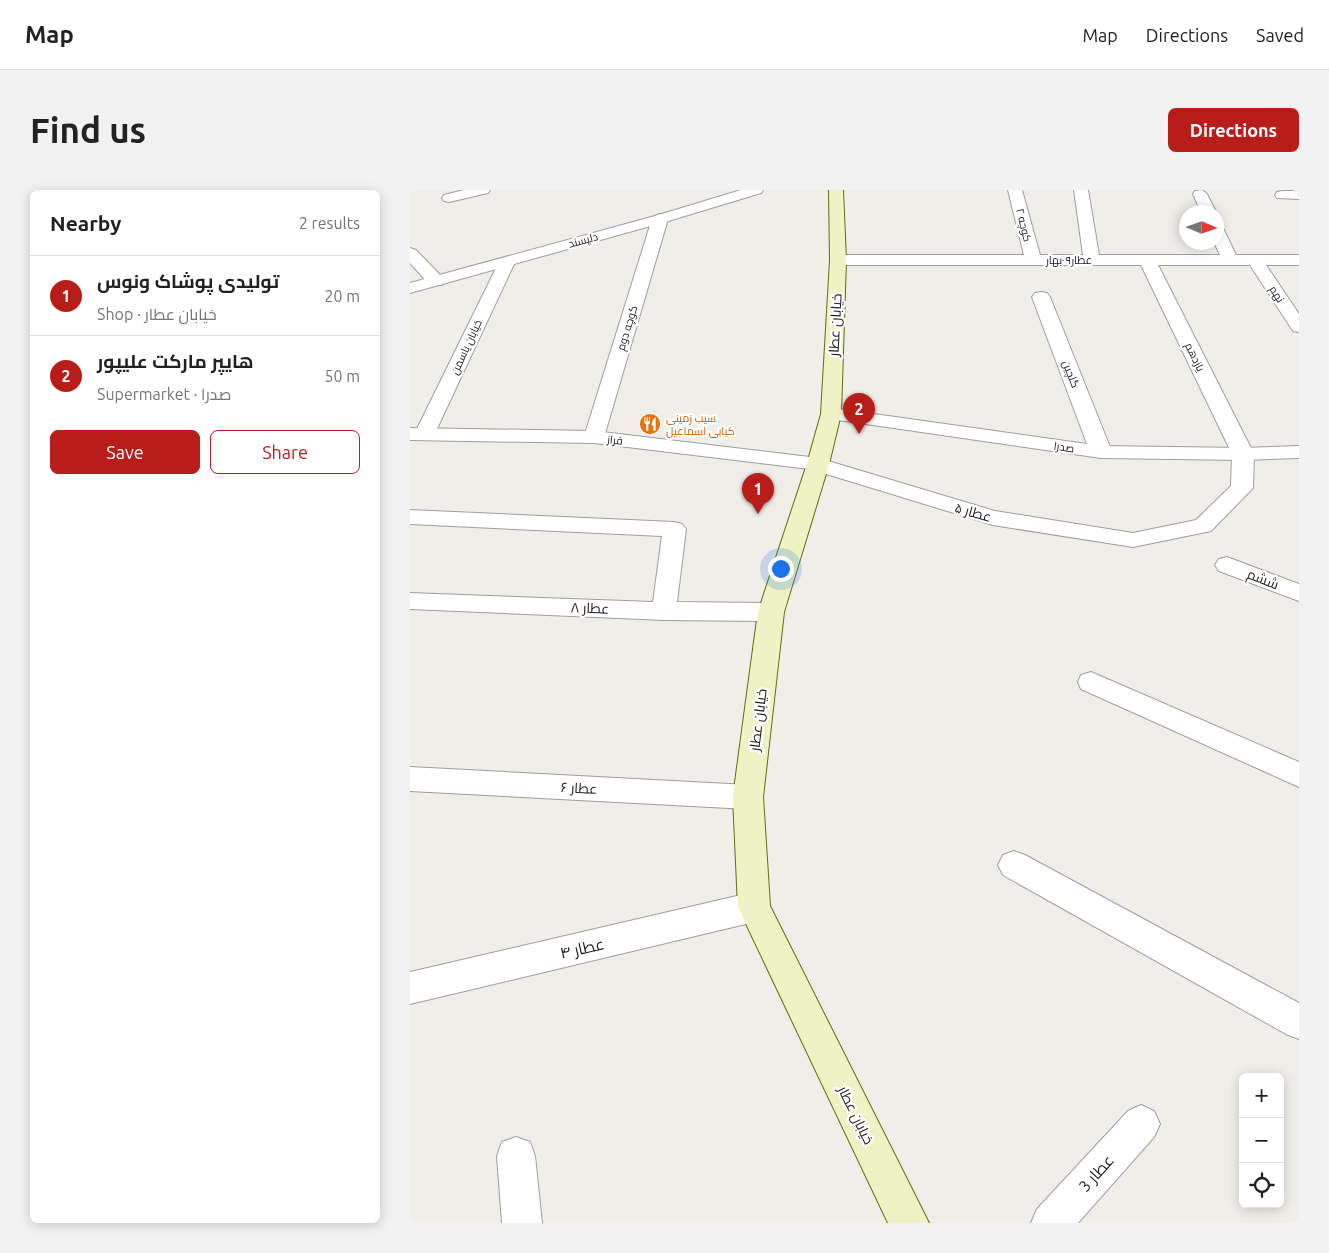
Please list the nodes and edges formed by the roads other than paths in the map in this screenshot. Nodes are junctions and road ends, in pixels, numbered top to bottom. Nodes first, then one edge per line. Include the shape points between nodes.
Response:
1 (484, 190) edge
2 (756, 190) edge
3 (836, 190) edge
4 (1015, 190) edge
5 (1081, 190) edge
6 (1200, 194) dead end
7 (1282, 195) dead end
8 (1299, 195) edge
9 (449, 198) dead end
10 (1206, 205) edge
11 (660, 219) junction
12 (1224, 247) edge
13 (410, 253) edge
14 (838, 260) junction
15 (1033, 260) junction
16 (1092, 260) junction
17 (1147, 260) junction
18 (1230, 260) junction
19 (1255, 260) junction
20 (1299, 260) edge
21 (507, 262) junction
22 (436, 281) junction
23 (410, 288) edge
24 (1041, 297) dead end
25 (1299, 327) edge
26 (831, 414) junction
27 (417, 433) edge
28 (594, 437) junction
29 (1101, 452) junction
30 (1299, 452) edge
31 (1243, 454) junction
32 (818, 464) junction
33 (410, 517) edge
34 (1227, 565) dead end
35 (1299, 593) edge
36 (410, 601) edge
37 (664, 611) junction
38 (771, 612) junction
39 (1091, 682) dead end
40 (1299, 775) edge
41 (410, 779) edge
42 (748, 797) junction
43 (1014, 865) dead end
44 (754, 907) junction
45 (410, 988) edge
46 (1299, 1022) edge
47 (1141, 1124) dead end
48 (516, 1156) dead end
49 (522, 1223) edge
50 (909, 1223) edge
51 (1051, 1223) edge

1 - 9 street
2 - 11 street, دلپسند
3 - 14 main road, خیابان عطار
4 - 15 street, کوچه ۲
5 - 16 street
6 - 10 street
7 - 8 street
11 - 21 street, دلپسند
11 - 28 street, کوچه دوم
12 - 18 street
13 - 22 street
14 - 15 street, عطار۹-بهار
14 - 26 main road, خیابان عطار
15 - 16 street, عطار۹-بهار
16 - 17 street, عطار۹-بهار
17 - 18 street, عطار۹-بهار
17 - 31 street, یازدهم
18 - 19 street, عطار۹-بهار
19 - 20 street, عطار۹-بهار
19 - 25 street, نهم
21 - 22 street, دلپسند
21 - 27 street, خیابان یاسمن
22 - 23 street, دلپسند
24 - 29 street, گلچین
26 - 29 street, صدرا
26 - 32 main road, خیابان عطار
27 - 28 street, فراز
28 - 32 street, فراز
29 - 31 street, صدرا
30 - 31 street, صدرا
31 - 32 street, عطار ۵ via 1242,488 1203,526 1133,540 993,518
32 - 38 main road, خیابان عطار
33 - 37 street via 674,529
34 - 35 street, ششم
36 - 37 street, عطار ۸
37 - 38 street, عطار ۸
38 - 42 main road, خیابان عطار
39 - 40 street
41 - 42 street, عطار ۶
42 - 44 main road, خیابان عطار
43 - 46 street
44 - 45 street, عطار ۴
44 - 50 main road, خیابان عطار
47 - 51 street, عطار 3
48 - 49 street

